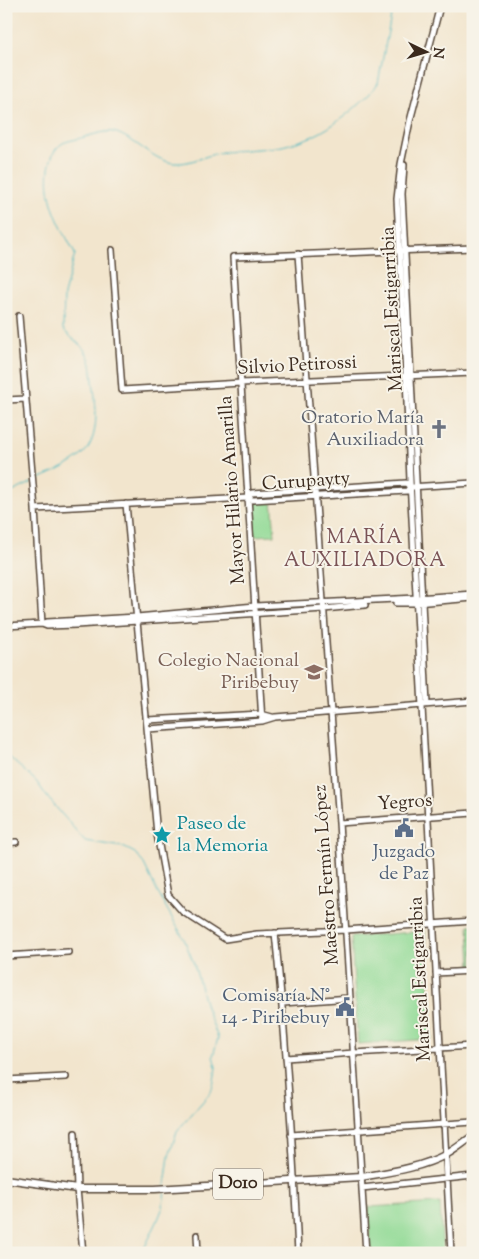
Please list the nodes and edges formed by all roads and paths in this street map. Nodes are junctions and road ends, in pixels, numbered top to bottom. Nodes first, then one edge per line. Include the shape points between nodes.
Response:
1 (440, 6) edge
2 (473, 248) edge
3 (112, 250) dead end
4 (402, 251) junction
5 (298, 254) junction
6 (19, 316) dead end
7 (473, 373) edge
8 (409, 376) junction
9 (307, 380) junction
10 (241, 383) junction
11 (26, 399) junction
12 (6, 400) edge
13 (473, 483) edge
14 (413, 487) junction
15 (315, 489) junction
16 (316, 496) junction
17 (248, 498) junction
18 (126, 504) junction
19 (35, 509) junction
20 (473, 594) edge
21 (473, 598) edge
22 (419, 600) junction
23 (255, 606) junction
24 (324, 606) junction
25 (256, 613) junction
26 (137, 619) junction
27 (42, 624) junction
28 (6, 626) edge
29 (473, 701) edge
30 (424, 704) junction
31 (331, 712) junction
32 (261, 714) junction
33 (275, 717) junction
34 (147, 720) junction
35 (262, 721) junction
36 (148, 729) junction
37 (473, 813) edge
38 (427, 816) junction
39 (340, 823) junction
40 (16, 842) dead end
41 (6, 843) edge
42 (473, 921) edge
43 (433, 924) junction
44 (346, 930) junction
45 (275, 933) junction
46 (68, 952) dead end
47 (6, 956) edge
48 (473, 971) edge
49 (436, 973) junction
50 (350, 998) junction
51 (283, 1003) junction
52 (473, 1046) edge
53 (440, 1048) junction
54 (354, 1053) junction
55 (286, 1058) junction
56 (66, 1076) dead end
57 (6, 1080) edge
58 (473, 1122) edge
59 (445, 1124) junction
60 (358, 1131) junction
61 (75, 1133) dead end
62 (291, 1135) junction
63 (473, 1136) edge
64 (446, 1154) junction
65 (361, 1176) junction
66 (473, 1176) edge
67 (448, 1178) junction
68 (6, 1179) edge
69 (295, 1180) junction
70 (362, 1188) junction
71 (77, 1189) junction
72 (197, 1235) dead end
73 (83, 1253) edge
74 (198, 1253) edge
75 (298, 1253) edge
76 (366, 1253) edge
77 (451, 1253) edge

1 - 4 street, Mariscal Estigarribia via 401,164 397,199
2 - 4 street
3 - 10 street, Silvio Petirossi via 122,390
4 - 5 street
4 - 8 street, Mariscal Estigarribia
5 - 9 street, Maestro Fermín López
5 - 10 street, Mayor Hilario Amarilla via 233,257
6 - 11 street
7 - 8 street, Silvio Petirossi
8 - 9 street, Silvio Petirossi
8 - 14 street, Mariscal Estigarribia
9 - 10 street, Silvio Petirossi
9 - 15 street, Maestro Fermín López
10 - 17 street, Mayor Hilario Amarilla
11 - 12 street
11 - 19 street
13 - 14 street, Curupayty
14 - 15 street, Curupayty via 406,483
14 - 16 street, Curupayty via 407,491
14 - 22 street, Mariscal Estigarribia
15 - 16 street, Maestro Fermín López
15 - 17 street, Curupayty via 252,493
16 - 17 street, Curupayty
16 - 24 street, Maestro Fermín López
17 - 18 street
17 - 23 street, Mayor Hilario Amarilla
18 - 19 street
18 - 26 street
19 - 27 street
20 - 22 street
21 - 22 street
22 - 24 street
22 - 30 street, Mariscal Estigarribia
23 - 24 street
23 - 25 street, Mayor Hilario Amarilla
23 - 26 street
24 - 25 street
24 - 31 street, Maestro Fermín López
25 - 26 street
25 - 32 street, Mayor Hilario Amarilla
26 - 27 street
26 - 34 street
27 - 28 street
29 - 30 street
30 - 31 street
30 - 38 street, Mariscal Estigarribia
31 - 33 street
31 - 39 street, Maestro Fermín López
32 - 33 street
32 - 34 street
32 - 35 street, Mayor Hilario Amarilla
33 - 35 street
34 - 36 street
35 - 36 street
36 - 45 street via 157,834 168,895 183,912 225,938
37 - 38 street, Yegros
38 - 39 street, Yegros
38 - 43 street, Mariscal Estigarribia
39 - 44 street, Maestro Fermín López
40 - 41 street
42 - 43 street
43 - 44 street
43 - 49 street, Mariscal Estigarribia
44 - 45 street
44 - 50 street, Maestro Fermín López
45 - 51 street
46 - 47 street
48 - 49 street
49 - 53 street, Mariscal Estigarribia
50 - 51 street
50 - 54 street, Maestro Fermín López
51 - 55 street
52 - 53 street
53 - 54 street
53 - 59 street, Mariscal Estigarribia
54 - 55 street
54 - 60 street, Maestro Fermín López
55 - 62 street
56 - 57 street
58 - 59 street
59 - 60 street
59 - 64 street, Mariscal Estigarribia
60 - 62 street
60 - 65 street, Maestro Fermín López
61 - 71 street
62 - 69 street
63 - 64 main road, D010
64 - 65 main road, D010 via 416,1166
64 - 67 street, Mariscal Estigarribia
65 - 69 main road, D010
65 - 70 street, Maestro Fermín López
66 - 67 street
67 - 70 street
67 - 77 street, Mariscal Estigarribia
68 - 71 main road, D010
69 - 71 main road, D010 via 155,1189
69 - 75 street
70 - 76 street, Maestro Fermín López
71 - 73 street
72 - 74 street

